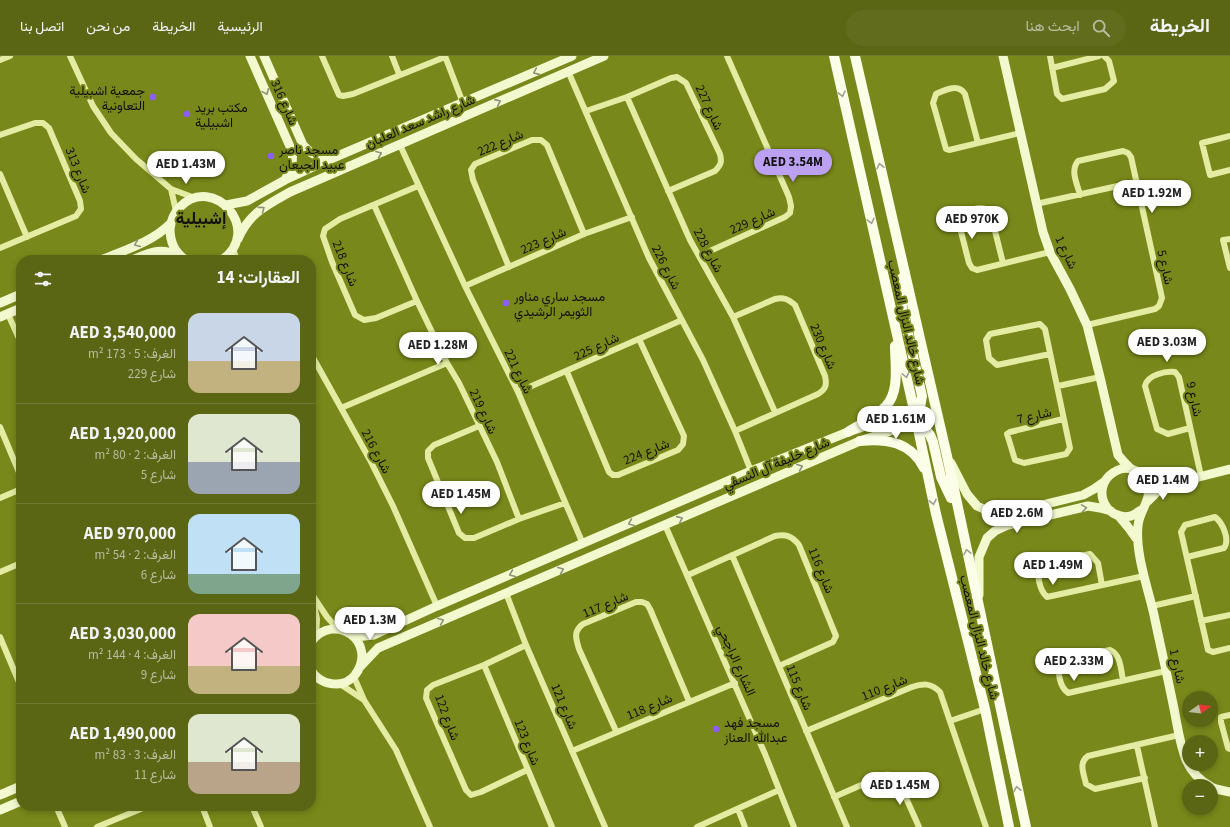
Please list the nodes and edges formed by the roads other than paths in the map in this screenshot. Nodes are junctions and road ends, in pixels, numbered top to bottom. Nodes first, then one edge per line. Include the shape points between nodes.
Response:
1 (10, 56) edge
2 (70, 56) edge
3 (250, 56) edge
4 (264, 56) edge
5 (322, 56) edge
6 (392, 56) edge
7 (572, 56) edge
8 (604, 56) edge
9 (728, 56) edge
10 (834, 56) edge
11 (848, 56) edge
12 (1003, 56) edge
13 (1050, 56) edge
14 (1099, 56) edge
15 (1104, 56) edge
16 (445, 57) edge
17 (857, 59) edge
18 (0, 60) edge
19 (1052, 68) junction
20 (568, 71) junction
21 (400, 74) junction
22 (627, 97) junction
23 (464, 103) junction
24 (586, 111) junction
25 (1020, 133) junction
26 (0, 135) edge
27 (1230, 136) edge
28 (978, 143) junction
29 (303, 145) junction
30 (400, 145) junction
31 (292, 151) junction
32 (326, 161) junction
33 (1230, 170) edge
34 (0, 174) edge
35 (285, 180) junction
36 (1136, 182) junction
37 (418, 186) junction
38 (171, 189) junction
39 (668, 191) junction
40 (1080, 195) junction
41 (195, 198) junction
42 (1036, 204) junction
43 (226, 205) junction
44 (374, 206) junction
45 (176, 211) junction
46 (632, 217) junction
47 (170, 224) junction
48 (584, 234) junction
49 (28, 237) junction
50 (238, 238) junction
51 (1230, 239) edge
52 (0, 248) edge
53 (233, 249) junction
54 (1050, 252) junction
55 (113, 255) edge
56 (144, 255) edge
57 (178, 255) edge
58 (181, 255) edge
59 (229, 255) edge
60 (235, 255) edge
61 (699, 256) junction
62 (1003, 263) junction
63 (902, 265) junction
64 (509, 267) junction
65 (1230, 268) edge
66 (465, 286) junction
67 (16, 296) edge
68 (1, 300) edge
69 (417, 300) junction
70 (16, 310) edge
71 (4, 315) edge
72 (733, 317) junction
73 (682, 320) junction
74 (894, 324) junction
75 (1087, 325) junction
76 (16, 335) edge
77 (639, 339) junction
78 (1050, 354) junction
79 (316, 363) edge
80 (447, 363) junction
81 (567, 372) junction
82 (1100, 377) junction
83 (1058, 386) junction
84 (518, 392) junction
85 (341, 408) junction
86 (776, 412) junction
87 (916, 416) junction
88 (1063, 419) junction
89 (479, 426) junction
90 (0, 427) edge
91 (1190, 428) junction
92 (735, 431) junction
93 (848, 432) junction
94 (860, 441) junction
95 (1118, 455) junction
96 (947, 456) junction
97 (16, 464) edge
98 (1131, 469) junction
99 (1230, 469) edge
100 (751, 472) junction
101 (1111, 473) junction
102 (1141, 474) junction
103 (928, 476) junction
104 (1201, 476) junction
105 (1104, 482) junction
106 (1163, 486) junction
107 (16, 491) edge
108 (0, 498) edge
109 (1147, 502) junction
110 (565, 503) junction
111 (1141, 510) junction
112 (958, 512) junction
113 (1115, 513) junction
114 (519, 519) junction
115 (665, 525) junction
116 (1138, 542) junction
117 (582, 544) junction
118 (732, 555) junction
119 (1187, 557) junction
120 (16, 565) edge
121 (0, 572) edge
122 (688, 575) junction
123 (1144, 576) junction
124 (1102, 585) junction
125 (506, 593) junction
126 (1196, 596) junction
127 (316, 600) edge
128 (437, 606) junction
129 (1152, 606) junction
130 (980, 612) junction
131 (1230, 615) edge
132 (1201, 621) junction
133 (337, 628) junction
134 (0, 636) edge
135 (316, 637) edge
136 (355, 637) junction
137 (526, 645) junction
138 (1230, 648) edge
139 (484, 665) junction
140 (779, 666) junction
141 (360, 667) junction
142 (1166, 671) junction
143 (16, 675) edge
144 (354, 677) junction
145 (316, 679) edge
146 (1124, 680) junction
147 (735, 683) junction
148 (340, 684) junction
149 (364, 700) junction
150 (689, 701) junction
151 (985, 709) junction
152 (1230, 715) edge
153 (950, 721) junction
154 (806, 731) junction
155 (616, 732) junction
156 (1179, 736) junction
157 (1137, 746) junction
158 (1230, 749) edge
159 (572, 751) junction
160 (527, 770) junction
161 (1144, 778) junction
162 (1200, 779) edge
163 (16, 788) edge
164 (779, 790) junction
165 (1218, 790) edge
166 (1230, 792) edge
167 (0, 795) edge
168 (834, 796) junction
169 (16, 803) edge
170 (738, 809) junction
171 (0, 810) edge
172 (58, 811) edge
173 (139, 811) edge
174 (204, 811) edge
175 (254, 811) edge
176 (115, 824) edge
177 (65, 827) edge
178 (97, 827) edge
179 (210, 827) edge
180 (261, 827) edge
181 (430, 827) edge
182 (552, 827) edge
183 (605, 827) edge
184 (697, 827) edge
185 (745, 827) edge
186 (794, 827) edge
187 (847, 827) edge
188 (919, 827) edge
189 (986, 827) edge
190 (1009, 827) edge
191 (1026, 827) edge
192 (1155, 827) edge

1 - 18 street
2 - 38 street via 94,106 112,133 136,159
3 -> 31 street, شارع 316
4 - 29 street, شارع 316
5 - 21 street via 339,95 343,96
6 - 21 street
7 -> 23 street, شارع راشد سعد العلبان
8 - 20 street, شارع راشد سعد العلبان
9 - 61 street, شارع 229 via 789,197 790,214
10 -> 74 main road, شارع خالد النزال المعصب
11 - 17 main road
12 - 25 street, شارع 1
13 - 19 street
14 - 19 street
15 - 19 street via 1109,61 1114,81 1111,86 1105,90 1067,99 1062,99 1057,94
16 - 21 street
16 - 23 street
63 -> 17 main road, شارع خالد النزال المعصب
20 - 24 street, شارع 226
30 -> 20 street, شارع راشد سعد العلبان
22 - 24 street, شارع 227
22 - 39 street, شارع 228
22 - 39 street, شارع 227 via 671,78 681,79 686,83 720,154 722,160 715,170
23 - 32 street, شارع راشد سعد العلبان
24 - 46 street, شارع 226
25 - 28 street
25 - 42 street, شارع 1
26 - 49 street, شارع 313 via 35,123 43,123 49,128 80,201 81,209 76,216
27 - 33 street via 1202,143 1210,175
28 - 28 street via 946,149 933,103 936,94 945,90 962,90
29 - 31 street via 301,150
29 - 32 street, شارع 316
30 - 37 street, شارع 221
50 -> 30 street, شارع راشد سعد العلبان via 250,218 263,207 325,176
31 - 35 street, شارع 316 via 294,159
32 - 35 street, شارع راشد سعد العلبان
34 - 49 street
35 - 43 street, شارع راشد سعد العلبان via 248,201
36 - 40 street
36 - 40 street, شارع 5 via 1131,157 1123,151 1078,161 1074,172
36 - 75 street, شارع 5 via 1162,298 1155,309
37 - 44 street, شارع 218
37 - 66 street, شارع 221
38 - 41 street
38 - 45 street
39 - 61 street, شارع 228
40 - 42 street
41 - 43 street via 211,198
41 - 45 street
42 - 54 street, شارع 1
43 - 50 street via 236,220
44 - 69 street, شارع 219
44 - 69 street, شارع 218 via 340,219 325,229 324,236 332,262 355,315 364,320 376,318
45 - 47 street
46 - 48 street, شارع 223
46 - 73 street, شارع 226 via 649,258
47 -> 55 street via 162,233
47 - 58 street via 170,236 174,247
48 - 64 street, شارع 223
48 - 64 street, شارع 222 via 546,145 541,140 532,140 475,164 471,170 474,180
49 - 52 street, شارع 313
50 - 53 street, شارع راشد سعد العلبان
51 - 65 street via 1223,240
53 - 59 street
53 - 60 street
54 - 62 street
54 - 75 street, شارع 1
56 - 57 street via 160,250
61 - 72 street, شارع 228
62 - 62 street via 977,270 972,268 958,220 962,214 982,208 990,211
63 - 87 main road via 902,307 922,396
63 - 96 main road, شارع خالد النزال المعصب
64 - 66 street, شارع 223
66 - 84 street, شارع 221
67 - 68 street
69 - 80 street, شارع 219
70 - 71 street
71 - 76 street
72 - 86 street, شارع 228
72 - 86 street, شارع 230 via 775,299 789,300 795,305 827,384 818,394
73 - 77 street, شارع 225
73 - 92 street, شارع 226
74 -> 87 main road, شارع خالد النزال المعصب
74 - 93 main road via 893,393 888,404 878,413
75 - 82 street, شارع 1
77 - 81 street, شارع 225
77 - 81 street, شارع 224 via 684,436 683,444 678,450 613,475 609,472
78 - 78 street, شارع 7 via 997,365 989,358 986,340 990,334 1040,324 1045,329
78 - 83 street, شارع 7
79 - 85 street, شارع 216
80 - 85 street
80 - 89 street, شارع 219
81 - 84 street, شارع 225
82 - 83 street, شارع 7
82 - 95 street, شارع 1
83 - 88 street, شارع 7
84 - 110 street, شارع 221
85 - 128 street, شارع 216 via 393,506
86 - 92 street, شارع 230
87 - 93 street, شارع خليفة آل النسفي via 903,413
87 - 94 street, شارع خليفة آل النسفي via 905,426
87 - 103 main road, شارع خالد النزال المعصب
87 - 112 main road via 930,435 941,477
88 - 88 street, شارع 7 via 1070,448 1066,454 1024,463 1015,460 1008,437 1010,432
89 - 114 street, شارع 219 via 497,462
89 - 114 street via 434,445 428,451 428,458 459,533 465,538 474,538
90 - 97 street
91 - 91 street, شارع 9 via 1179,377 1175,372 1170,371 1146,381 1145,386 1157,430 1168,434
91 - 104 street, شارع 9
92 - 100 street, شارع 226
93 - 100 street, شارع خليفة آل النسفي
94 - 103 main road via 885,440 899,444 921,462
115 -> 94 street, شارع خليفة آل النسفي
95 - 98 street, شارع 1
95 - 101 street
96 - 105 street via 967,494 978,506 1004,514 1083,495
96 - 112 main road, شارع خالد النزال المعصب
98 - 101 street via 1120,468
98 - 102 street
99 - 104 street
100 -> 117 street, شارع خليفة آل النسفي
101 - 105 street
102 - 106 street
102 - 109 street via 1147,482
103 -> 151 main road, شارع خالد النزال المعصب
104 - 106 street
105 - 113 street via 1101,493 1104,503
106 - 109 street
107 - 108 street
109 - 111 street
110 - 114 street
110 - 117 street, شارع 221
111 - 113 street via 1130,516
111 - 116 street, شارع 1
130 -> 112 main road, شارع خالد النزال المعصب
113 - 116 street, شارع 1
130 -> 113 street via 979,557 988,538 995,531 1008,525 1088,506
115 - 122 street, الشارع الراجحي
125 -> 115 street, شارع خليفة آل النسفي
116 - 123 street, شارع 1
117 -> 128 street, شارع خليفة آل النسفي
118 - 122 street, شارع 116
118 - 140 street, شارع 115
118 - 140 street, شارع 116 via 783,534 794,538 800,545 836,636 833,642
119 - 119 street via 1181,532 1185,525 1215,517 1222,523 1226,546
119 - 126 street
120 - 121 street
122 - 147 street, الشارع الراجحي
123 - 124 street
123 - 129 street, شارع 1
124 - 124 street via 1047,597 1042,591 1037,572 1040,565 1090,554 1098,563
125 - 137 street, شارع 121
141 -> 125 street, شارع خليفة آل النسفي via 378,648
126 - 129 street
126 - 132 street
127 - 133 street
128 - 136 street, شارع خليفة آل النسفي via 374,635
129 - 142 street, شارع 1
191 -> 130 main road, شارع خالد النزال المعصب
131 - 132 street
132 - 138 street via 1208,650 1213,652
133 - 135 street via 326,630
133 - 136 street
134 - 143 street
136 - 141 street via 362,652
137 - 139 street, شارع 122
137 - 159 street, شارع 121
139 - 160 street, شارع 123
139 - 160 street, شارع 122 via 433,685 427,690 426,698 466,790 471,795
140 - 154 street, شارع 115
141 - 144 street, شارع خليفة آل النسفي
142 - 146 street
142 - 156 street, شارع 1
144 - 148 street
144 - 149 street
145 - 148 street via 329,684
146 - 146 street via 1068,693 1062,686 1058,669 1061,661 1110,650 1117,655
147 - 150 street, شارع 118
147 - 164 street, الشارع الراجحي
148 - 149 street
149 - 181 street via 396,750
150 - 155 street, شارع 118
150 - 155 street, شارع 117 via 647,604 636,602 583,624 576,632 579,649
151 - 153 street
151 - 190 main road, شارع خالد النزال المعصب
152 - 158 street via 1221,717
153 - 154 street, شارع 110 via 940,692 934,686 921,684
153 - 189 street, شارع 110
154 - 168 street, شارع 115
155 - 159 street, شارع 118
156 - 157 street
156 - 162 street, شارع 1 via 1186,760
157 - 161 street
157 - 161 street via 1088,756 1082,764 1086,784 1095,789
159 - 183 street, شارع 121
160 - 182 street, شارع 123
161 - 192 street
163 - 167 street
164 - 170 street
164 - 186 street, الشارع الراجحي
165 - 166 street, شارع 1
168 - 187 street, شارع 115
168 - 188 street via 890,774 898,780
169 - 171 street
170 - 184 street
170 - 185 street
172 - 177 street
173 - 176 street
174 - 179 street
175 - 180 street
176 - 178 street

